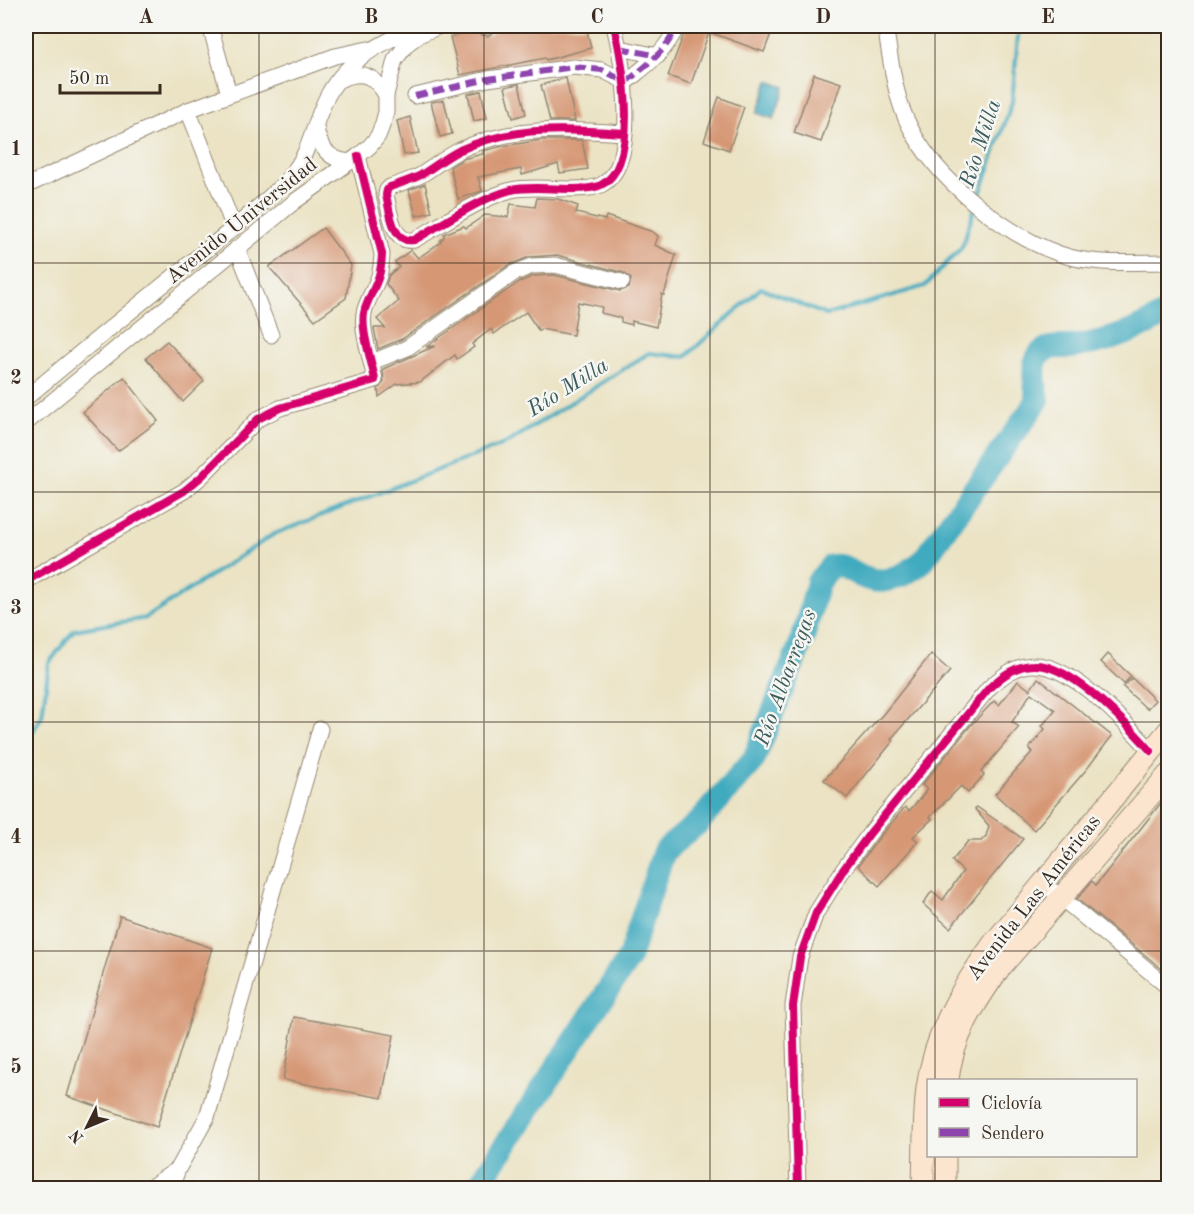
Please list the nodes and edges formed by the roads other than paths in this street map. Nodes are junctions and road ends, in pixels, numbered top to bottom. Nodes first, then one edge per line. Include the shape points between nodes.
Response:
1 (210, 26) edge
2 (418, 26) edge
3 (440, 26) edge
4 (614, 26) edge
5 (677, 26) edge
6 (885, 26) edge
7 (620, 48) junction
8 (371, 49) junction
9 (658, 56) junction
10 (339, 80) junction
11 (626, 82) junction
12 (229, 94) junction
13 (386, 95) junction
14 (415, 96) dead end
15 (188, 110) junction
16 (315, 126) junction
17 (625, 134) junction
18 (354, 159) junction
19 (26, 186) edge
20 (234, 228) junction
21 (237, 248) junction
22 (1168, 262) edge
23 (622, 282) dead end
24 (271, 335) dead end
25 (372, 362) junction
26 (26, 398) edge
27 (26, 423) edge
28 (26, 581) edge
29 (320, 729) dead end
30 (1168, 731) edge
31 (1151, 751) junction
32 (1168, 775) edge
33 (1043, 882) junction
34 (1060, 897) junction
35 (1168, 987) edge
36 (929, 1079) edge
37 (948, 1079) edge
38 (927, 1086) edge
39 (945, 1157) edge
40 (178, 1169) junction
41 (149, 1188) edge
42 (171, 1188) edge
43 (798, 1188) edge
44 (923, 1188) edge
45 (945, 1188) edge

1 - 12 street
2 - 8 street, Avenido Universidad
3 - 13 street, Avenido Universidad via 408,43 395,60
4 - 7 street
5 - 9 street
6 - 22 street via 909,126 926,154 952,183 997,221 1061,255 1097,262
7 - 9 street
7 - 11 street
8 - 10 street, Avenido Universidad
8 - 12 street via 335,56
9 - 11 street
10 - 13 street via 359,73 370,77
10 - 16 street, Avenido Universidad via 325,100
11 - 14 street via 602,70 574,67
11 - 17 street
12 - 15 street
13 - 18 street, Avenido Universidad via 386,112 378,136
15 - 19 street
15 - 20 street
16 - 18 street via 323,149 340,161
16 - 20 street, Avenido Universidad via 297,169
17 - 17 street via 620,164 614,175 600,185 513,190 495,195 414,240 407,242 396,233 387,190 460,151 528,130
18 - 21 street, Avenido Universidad
18 - 25 street via 382,254 378,282 364,310
20 - 26 street, Avenido Universidad
21 - 24 street
21 - 27 street, Avenido Universidad
23 - 25 street via 555,265 532,266 514,273 407,348
25 - 28 street via 375,380 280,408 258,419 184,491
29 - 40 street via 207,1118
30 - 31 street, Avenida Las Américas
31 - 33 street, Avenida Las Américas
31 - 43 street via 1073,679 1035,665 1019,667 989,688 877,824 816,913 800,957 793,1006
32 - 34 street, Avenida Las Américas
33 - 34 street
33 - 36 street, Avenida Las Américas via 968,978 941,1034
34 - 35 street
34 - 37 street, Avenida Las Américas via 977,1001 964,1024
38 - 44 street, Avenida Las Américas
39 - 45 street
40 - 41 street
40 - 42 street

